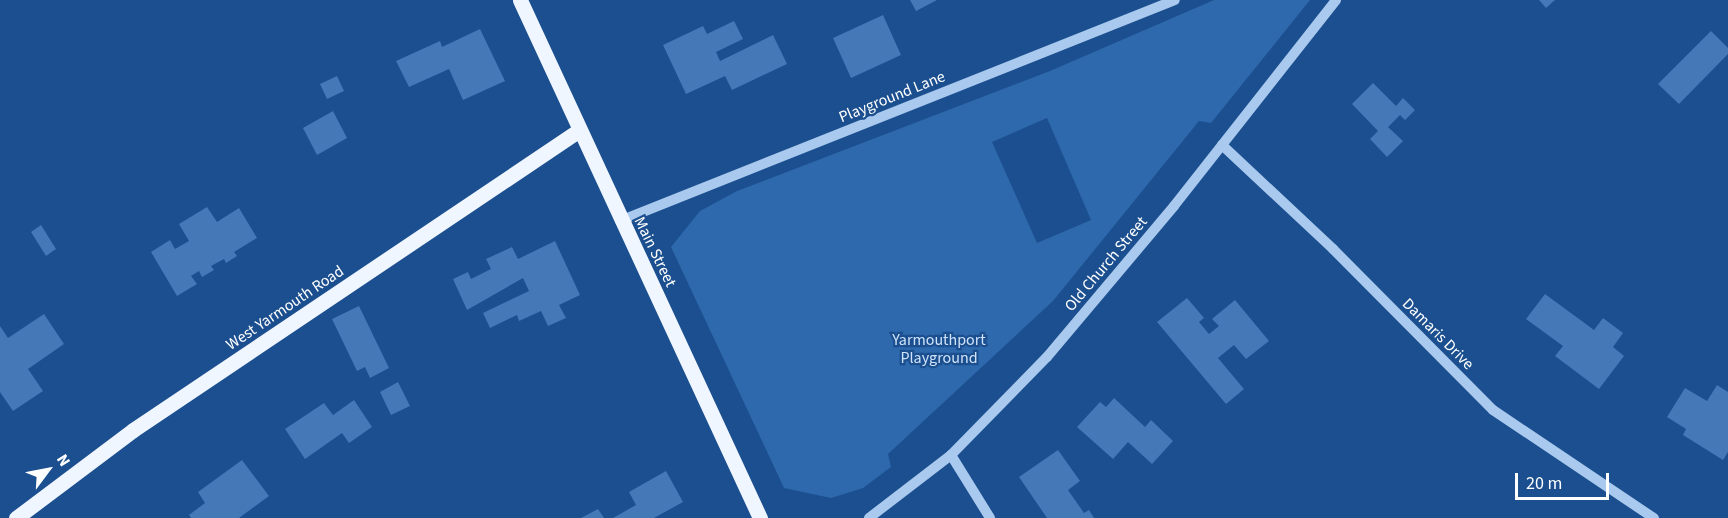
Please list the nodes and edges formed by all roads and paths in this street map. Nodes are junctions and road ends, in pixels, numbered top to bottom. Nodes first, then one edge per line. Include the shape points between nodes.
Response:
1 (520, 0) edge
2 (1175, 0) edge
3 (1336, 0) edge
4 (578, 131) junction
5 (1221, 146) junction
6 (620, 221) junction
7 (951, 455) junction
8 (16, 518) edge
9 (760, 518) edge
10 (869, 518) edge
11 (990, 518) edge
12 (1654, 518) edge

1 - 4 main road, Main Street
2 - 6 street, Playground Lane
3 - 5 street, Old Church Street
4 - 6 main road, Main Street
4 - 8 main road, West Yarmouth Road via 133,430
5 - 7 street, Old Church Street via 1047,357
5 - 12 street, Damaris Drive via 1333,249 1493,410
6 - 9 main road, Main Street
7 - 10 street, Old Church Street
7 - 11 street

